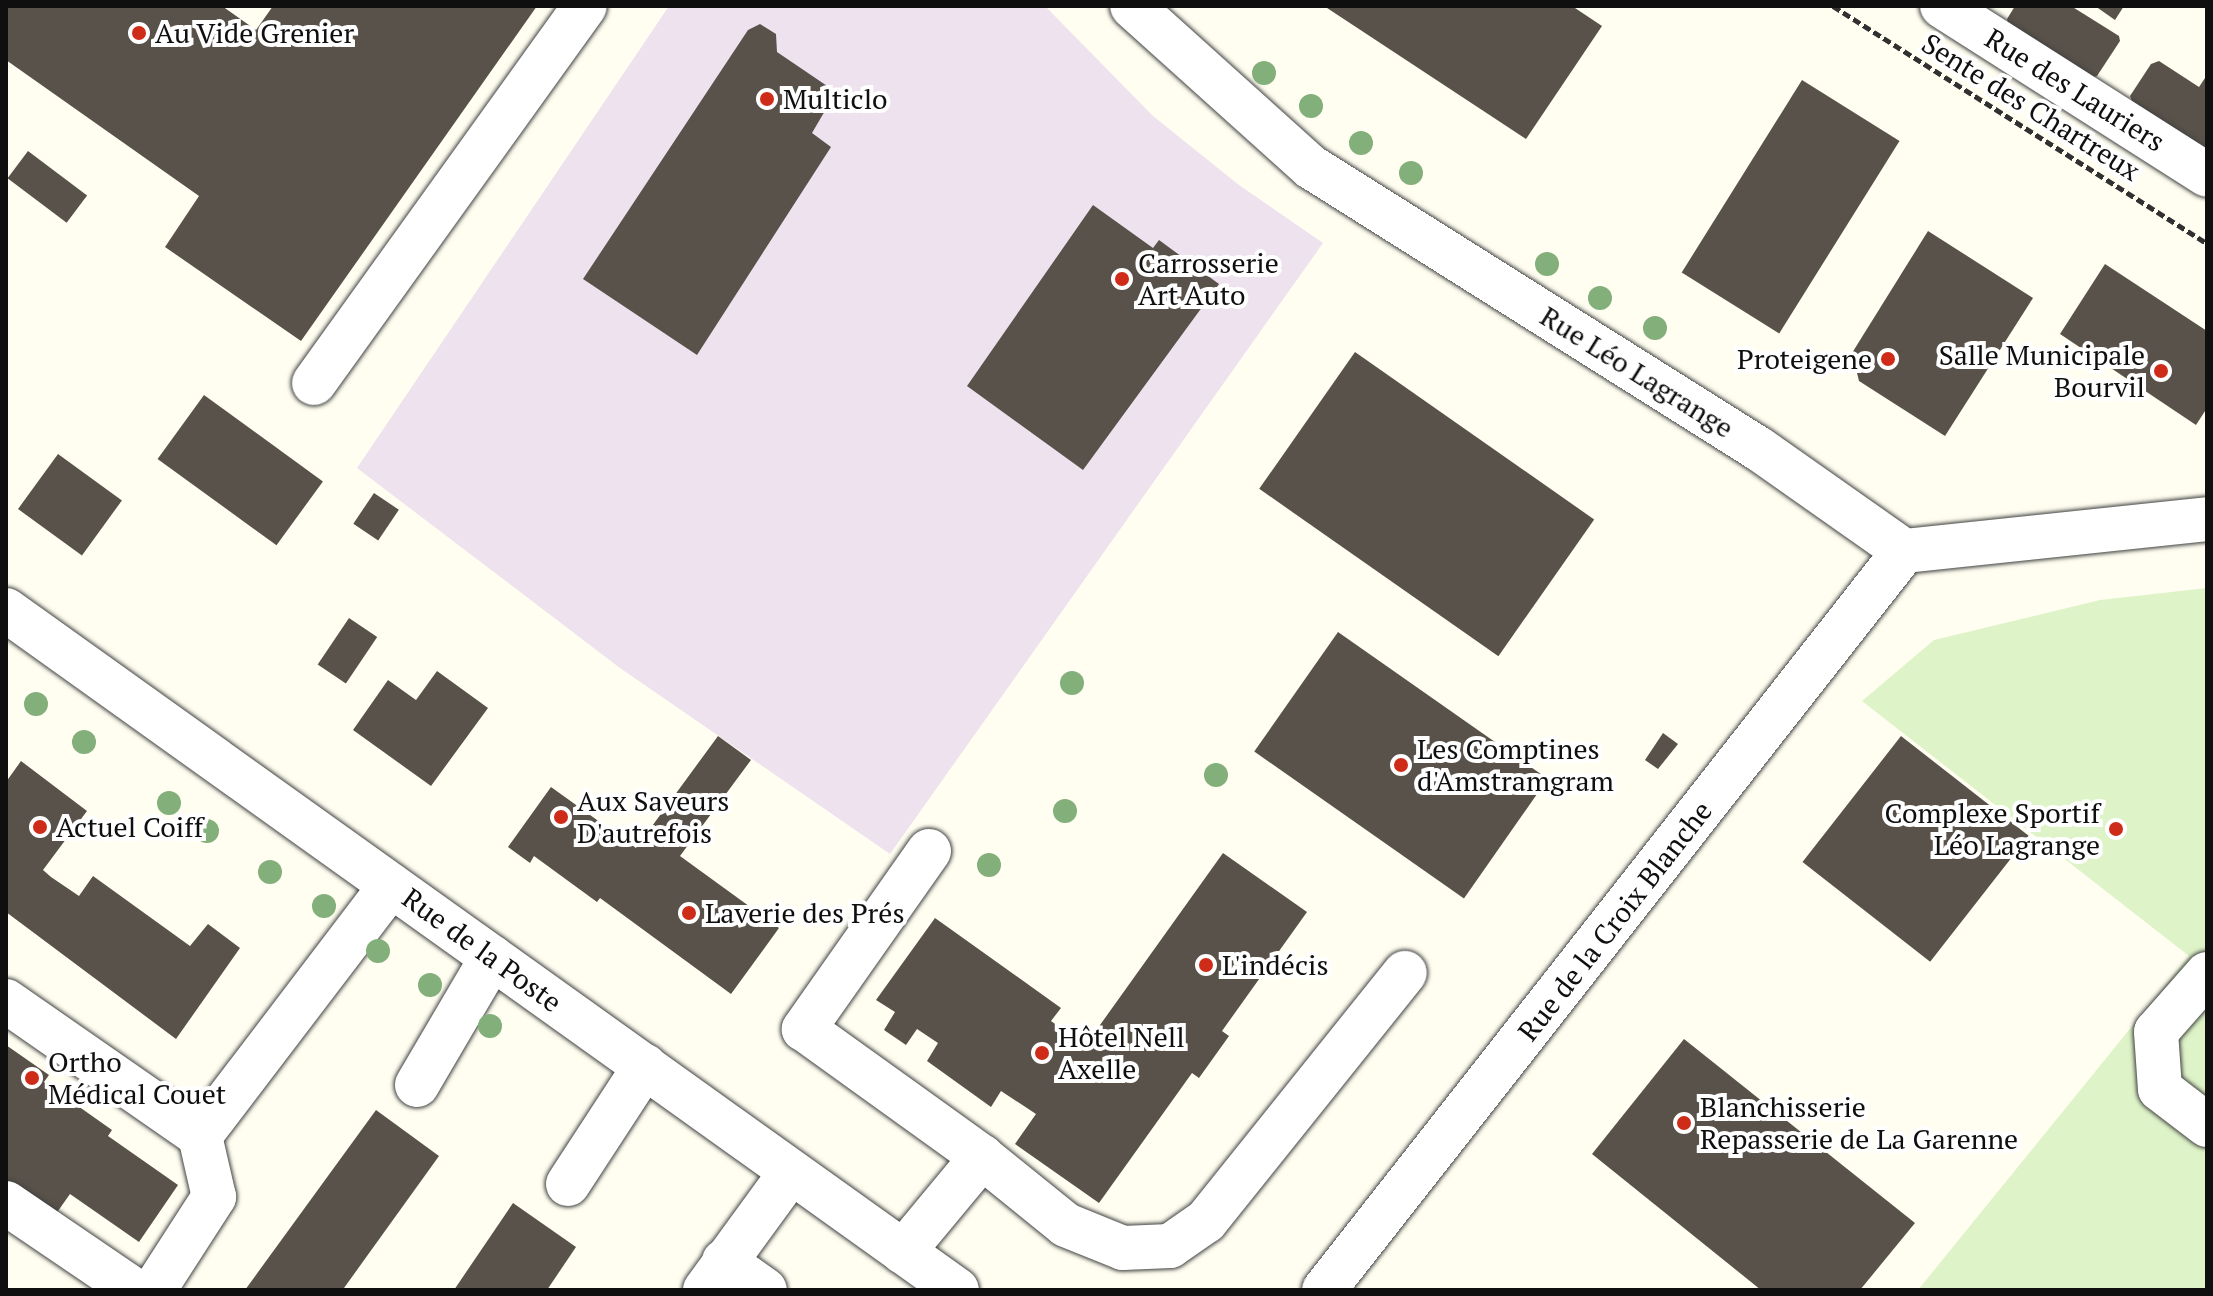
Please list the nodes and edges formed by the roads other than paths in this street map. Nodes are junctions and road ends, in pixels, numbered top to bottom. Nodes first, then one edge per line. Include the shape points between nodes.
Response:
1 (585, 6) edge
2 (1132, 6) edge
3 (1942, 6) edge
4 (2207, 175) edge
5 (314, 383) dead end
6 (2207, 519) edge
7 (1904, 551) junction
8 (6, 610) edge
9 (929, 851) dead end
10 (391, 885) junction
11 (492, 957) junction
12 (1405, 973) dead end
13 (2207, 974) edge
14 (6, 1001) edge
15 (645, 1066) junction
16 (417, 1085) dead end
17 (2207, 1125) edge
18 (200, 1136) junction
19 (982, 1157) junction
20 (791, 1172) junction
21 (568, 1184) dead end
22 (6, 1203) edge
23 (903, 1252) junction
24 (715, 1276) edge
25 (134, 1290) edge
26 (154, 1290) edge
27 (765, 1290) edge
28 (957, 1290) edge
29 (1324, 1290) edge

1 - 5 street
2 - 7 street, Rue Léo Lagrange via 1311,167 1759,449
3 - 4 street, Rue des Lauriers
6 - 7 street
7 - 29 street, Rue de la Croix Blanche
8 - 10 street, Rue de la Poste
9 - 19 street via 804,1029
10 - 11 street, Rue de la Poste
10 - 18 street
11 - 15 street, Rue de la Poste
11 - 16 street
12 - 19 street via 1206,1221 1170,1246 1123,1248 1066,1225
13 - 17 street via 2156,1032 2160,1089
14 - 18 street
15 - 20 street, Rue de la Poste
15 - 21 street
18 - 26 street via 214,1197
19 - 23 street
20 - 23 street, Rue de la Poste
20 - 24 street
22 - 25 street
23 - 28 street, Rue de la Poste
24 - 27 street

